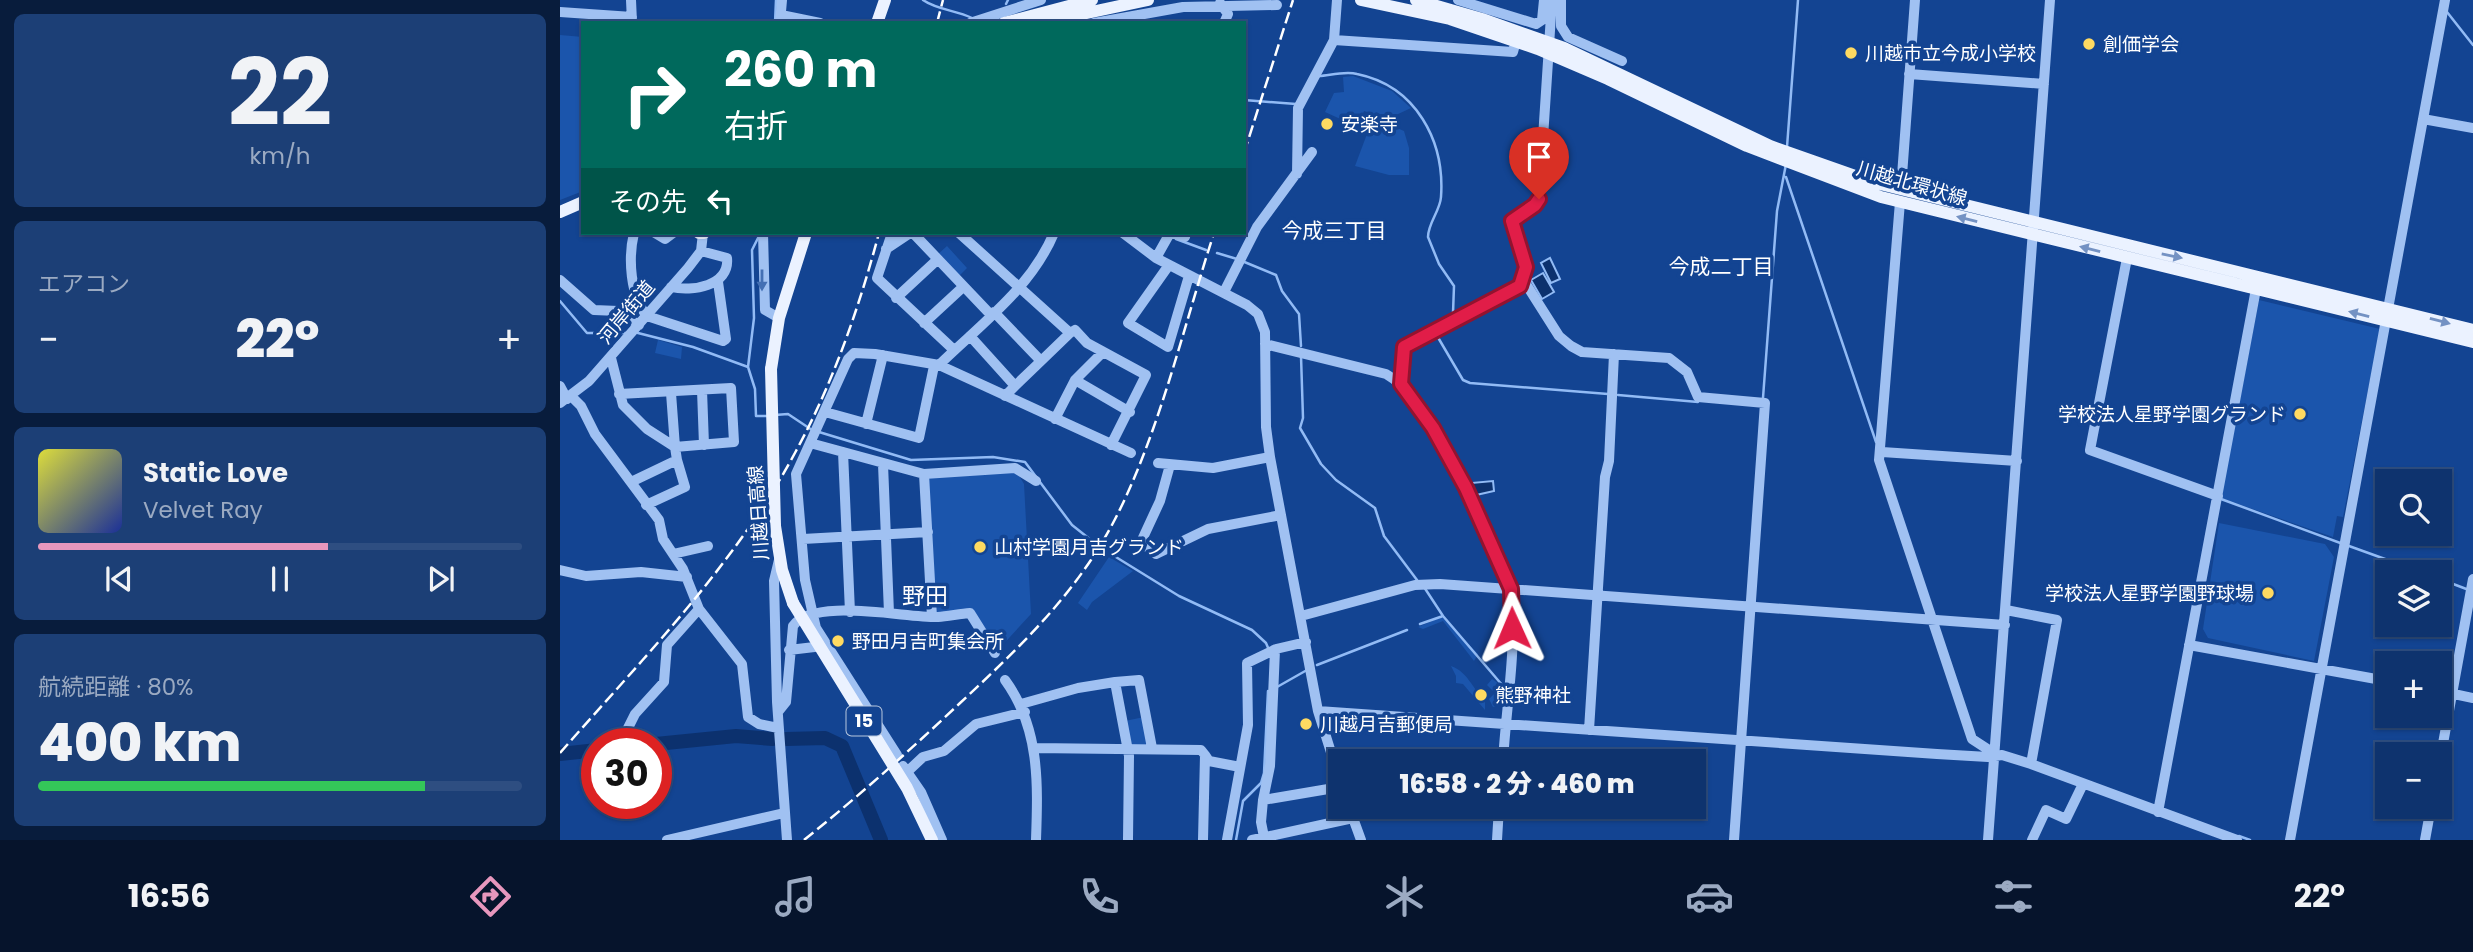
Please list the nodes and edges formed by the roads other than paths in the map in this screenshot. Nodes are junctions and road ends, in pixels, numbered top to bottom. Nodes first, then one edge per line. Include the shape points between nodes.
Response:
1 (631, 0) edge
2 (782, 0) edge
3 (885, 0) edge
4 (1041, 0) edge
5 (1084, 0) edge
6 (1092, 0) edge
7 (1147, 0) edge
8 (1337, 0) edge
9 (1361, 0) edge
10 (1458, 0) edge
11 (1544, 0) edge
12 (1552, 0) edge
13 (1561, 0) edge
14 (1914, 0) edge
15 (2050, 0) edge
16 (2445, 0) edge
17 (1219, 3) edge
18 (1418, 4) edge
19 (1277, 5) dead end
20 (560, 12) edge
21 (780, 19) edge
22 (632, 20) edge
23 (800, 21) edge
24 (878, 21) edge
25 (976, 21) edge
26 (1012, 21) edge
27 (1049, 21) edge
28 (1074, 21) edge
29 (1105, 21) edge
30 (1225, 21) edge
31 (1334, 40) junction
32 (1516, 41) junction
33 (1550, 48) junction
34 (1622, 61) dead end
35 (1909, 74) junction
36 (2045, 84) junction
37 (2423, 119) junction
38 (2473, 128) edge
39 (1312, 152) dead end
40 (1297, 174) junction
41 (1900, 195) junction
42 (581, 203) edge
43 (560, 212) edge
44 (2034, 229) junction
45 (634, 235) edge
46 (702, 235) edge
47 (763, 235) edge
48 (805, 235) edge
49 (891, 235) edge
50 (908, 235) edge
51 (913, 235) edge
52 (961, 235) edge
53 (1053, 235) edge
54 (1125, 235) edge
55 (1169, 235) edge
56 (886, 249) junction
57 (701, 251) junction
58 (1156, 258) junction
59 (2127, 258) junction
60 (937, 260) junction
61 (1169, 265) junction
62 (1189, 276) junction
63 (560, 280) edge
64 (1524, 281) junction
65 (718, 282) junction
66 (671, 287) junction
67 (963, 288) junction
68 (1021, 288) junction
69 (2256, 289) junction
70 (1224, 292) junction
71 (897, 298) junction
72 (993, 314) junction
73 (2387, 314) junction
74 (646, 316) junction
75 (779, 318) junction
76 (924, 323) junction
77 (639, 325) junction
78 (2473, 330) edge
79 (1070, 333) junction
80 (970, 336) junction
81 (2473, 342) edge
82 (1265, 344) junction
83 (954, 350) junction
84 (1103, 352) junction
85 (1614, 354) junction
86 (883, 355) junction
87 (611, 358) junction
88 (1041, 361) junction
89 (936, 366) junction
90 (1075, 380) junction
91 (1401, 384) junction
92 (560, 386) edge
93 (1015, 386) junction
94 (702, 390) junction
95 (671, 393) junction
96 (619, 394) junction
97 (1004, 396) junction
98 (566, 399) edge
99 (825, 412) junction
100 (1130, 412) junction
101 (1055, 419) junction
102 (866, 424) junction
103 (813, 436) junction
104 (704, 445) junction
105 (1111, 445) junction
106 (675, 447) junction
107 (843, 452) junction
108 (1882, 452) junction
109 (1131, 453) dead end
110 (1270, 457) junction
111 (677, 460) junction
112 (2017, 461) junction
113 (1158, 463) dead end
114 (883, 464) junction
115 (1170, 465) junction
116 (924, 474) junction
117 (1036, 481) dead end
118 (631, 482) junction
119 (2218, 496) junction
120 (646, 505) junction
121 (1281, 515) junction
122 (928, 532) junction
123 (887, 534) junction
124 (846, 537) junction
125 (803, 539) junction
126 (708, 547) dead end
127 (673, 554) junction
128 (779, 560) junction
129 (560, 570) edge
130 (687, 577) junction
131 (2473, 579) edge
132 (1511, 589) junction
133 (1599, 597) junction
134 (1752, 607) junction
135 (699, 610) junction
136 (2006, 610) junction
137 (850, 612) junction
138 (889, 613) junction
139 (813, 614) junction
140 (1301, 616) junction
141 (932, 617) junction
142 (1935, 620) junction
143 (2005, 625) junction
144 (1306, 642) junction
145 (2189, 645) junction
146 (827, 646) junction
147 (789, 650) junction
148 (1270, 652) junction
149 (995, 653) dead end
150 (2321, 668) junction
151 (2375, 679) edge
152 (1005, 680) dead end
153 (1115, 682) junction
154 (2452, 694) joint
155 (2473, 698) edge
156 (1023, 708) junction
157 (1318, 711) junction
158 (778, 712) junction
159 (1505, 724) junction
160 (628, 728) dead end
161 (778, 728) junction
162 (1589, 730) junction
163 (1741, 741) junction
164 (1034, 748) junction
165 (1152, 748) junction
166 (1128, 749) junction
167 (1330, 749) edge
168 (1504, 749) edge
169 (1995, 754) junction
170 (897, 755) dead end
171 (1205, 755) junction
172 (2031, 764) junction
173 (1240, 767) junction
174 (2083, 784) junction
175 (1328, 789) edge
176 (1263, 800) junction
177 (2158, 811) junction
178 (784, 813) junction
179 (1348, 819) edge
180 (1353, 819) edge
181 (1498, 819) edge
182 (2429, 819) edge
183 (2208, 835) edge
184 (1264, 837) junction
185 (667, 840) edge
186 (787, 840) edge
187 (932, 840) edge
188 (942, 840) edge
189 (1036, 840) edge
190 (1128, 840) edge
191 (1203, 840) edge
192 (1229, 840) edge
193 (1252, 840) edge
194 (1361, 840) edge
195 (1497, 840) edge
196 (1734, 840) edge
197 (1988, 840) edge
198 (2032, 840) edge
199 (2237, 840) edge
200 (2290, 840) edge
201 (2425, 840) edge

1 - 22 street
2 - 21 street
3 - 24 main road
4 - 25 street
5 - 28 street
6 - 26 main road, bridge
7 - 27 main road, bridge
8 - 31 street
9 - 18 main road, 川越北環状線
10 - 11 street via 1536,24 1542,20
12 - 33 street
13 - 34 street via 1561,26 1568,37
14 - 35 street
15 - 36 street
16 - 37 street
17 - 19 street
17 - 29 street
17 - 30 street via 1228,14
18 - 32 main road, 川越北環状線
18 - 33 main road, 川越北環状線
20 - 22 street
21 - 23 street
31 - 32 street via 1513,52
31 - 40 street via 1300,101
32 - 33 main road, 川越北環状線
33 - 41 main road, 川越北環状線 via 1747,146 1814,174
33 - 64 street via 1539,199 1512,221 1526,267
35 - 36 street
35 - 41 street
36 - 44 street
37 - 38 street
37 - 73 street
39 - 40 street
40 - 70 street via 1257,227
41 - 44 main road, 川越北環状線
41 - 108 street
42 - 43 main road
59 -> 44 main road, 川越北環状線
44 -> 73 main road, 川越北環状線
44 - 112 street
45 - 74 street via 635,290
46 - 57 street
47 -> 75 street via 765,310
48 - 75 main road, 川越日高線 / 15
49 - 56 street
50 - 56 street
51 - 60 street
52 - 68 street
53 - 68 street
54 - 58 street
55 - 58 street
56 - 71 street via 877,278
57 - 65 street via 727,258
57 - 66 street, 河岸街道
58 - 61 street
59 - 69 main road, 川越北環状線
59 - 119 street via 2091,450
60 - 67 street
60 - 71 street
61 - 62 street
61 - 62 street via 1128,323 1168,347
62 - 70 street
63 - 77 street via 594,310 618,311
64 - 85 street via 1564,341 1582,352
64 - 91 street via 1404,347
65 - 66 street
65 - 74 street via 723,341
66 - 74 street, 河岸街道
67 - 72 street
67 - 76 street
68 - 72 street
68 - 79 street
73 -> 69 main road, 川越北環状線
69 - 119 street
70 - 82 street via 1258,314
71 - 76 street
72 - 80 street
72 - 88 street
73 -> 78 main road, 川越北環状線
73 - 81 main road, 川越北環状線
73 - 150 street
74 - 77 street, 河岸街道
75 - 128 main road, 川越日高線 / 15, bridge via 771,369
76 - 83 street
77 - 87 street, 河岸街道
79 - 84 street via 1075,330
79 - 88 street
80 - 83 street
80 - 93 street
82 - 91 street via 1386,374
82 - 110 street
83 - 89 street
84 - 90 street
84 - 100 street via 1146,375
85 - 133 street
85 - 134 street via 1669,358 1687,372 1698,397 1765,403
86 - 89 street
86 - 99 street via 854,354 848,359
86 - 102 street
87 - 96 street
87 - 98 street, 河岸街道
88 - 93 street
89 - 97 street
89 - 102 street via 919,438
90 - 100 street
90 - 101 street
91 - 132 street via 1433,428 1466,488
92 - 98 street
93 - 97 street
94 - 95 street
94 - 104 street
94 - 104 street via 731,388 734,442
95 - 96 street
95 - 106 street
96 - 106 street via 623,405 647,429
97 - 101 street
98 - 118 street via 581,406 595,435
99 - 102 street
99 - 103 street
100 - 105 street
101 - 105 street
103 - 107 street
103 - 125 street via 796,474
104 - 106 street
105 - 109 street
106 - 111 street
107 - 114 street
107 - 124 street
108 - 112 street
108 - 142 street via 1879,460
110 - 115 street via 1213,468
110 - 121 street
111 - 118 street
111 - 120 street via 685,487
112 - 136 street
113 - 115 street
114 - 116 street
114 - 123 street
115 - 121 street via 1141,542 1156,554 1208,529
116 - 117 street via 1015,468
116 - 122 street
118 - 120 street
119 - 145 street
120 - 127 street via 659,520 663,539
121 - 140 street
122 - 123 street
122 - 141 street
123 - 124 street
123 - 138 street
124 - 125 street
124 - 137 street
125 - 139 street
126 - 127 street
127 - 130 street
128 - 158 street via 774,581
128 - 187 main road, 川越日高線 / 15, bridge via 793,603 907,788
129 - 130 street via 586,576 641,572
130 - 135 street
131 - 154 street
132 - 133 street
132 - 140 street via 1415,585
132 - 159 street
133 - 134 street
133 - 162 street
134 - 142 street
134 - 163 street
135 - 160 street via 667,645 664,682
135 - 161 street via 742,664 748,716
136 - 143 street
136 - 172 street via 2057,620
137 - 138 street
137 - 139 street
138 - 141 street
139 - 146 street
139 - 147 street via 796,622
140 - 144 street
141 - 149 street via 970,613
142 - 143 street
142 - 169 street via 1974,743
143 - 169 street
144 - 148 street
144 - 157 street
145 - 150 street
145 - 177 street
146 - 147 street
146 - 170 street
147 - 158 street via 786,702
148 - 173 street via 1247,663 1248,725
148 - 176 street via 1274,689 1270,766
150 - 151 street
150 - 200 street
152 - 156 street
153 - 156 street via 1078,688
153 - 165 street via 1139,680
153 - 166 street
154 - 155 street
156 - 164 street
156 - 188 street via 976,724 944,751 922,757 906,768
157 - 159 street
157 - 167 street
158 - 161 street
159 - 162 street
159 - 168 street
161 - 178 street
162 - 163 street
163 - 169 street via 1957,756
163 - 196 street
164 - 166 street
164 - 189 street
165 - 166 street
165 - 171 street via 1201,750
166 - 190 street
169 - 172 street
169 - 197 street
171 - 173 street via 1209,761
171 - 191 street
172 - 174 street
173 - 192 street
174 - 177 street
174 - 198 street via 2066,819 2046,810
175 - 176 street
176 - 184 street
177 - 183 street
178 - 185 street
178 - 186 street
179 - 184 street
180 - 194 street
181 - 195 street
182 - 201 street
183 - 199 street
184 - 193 street

